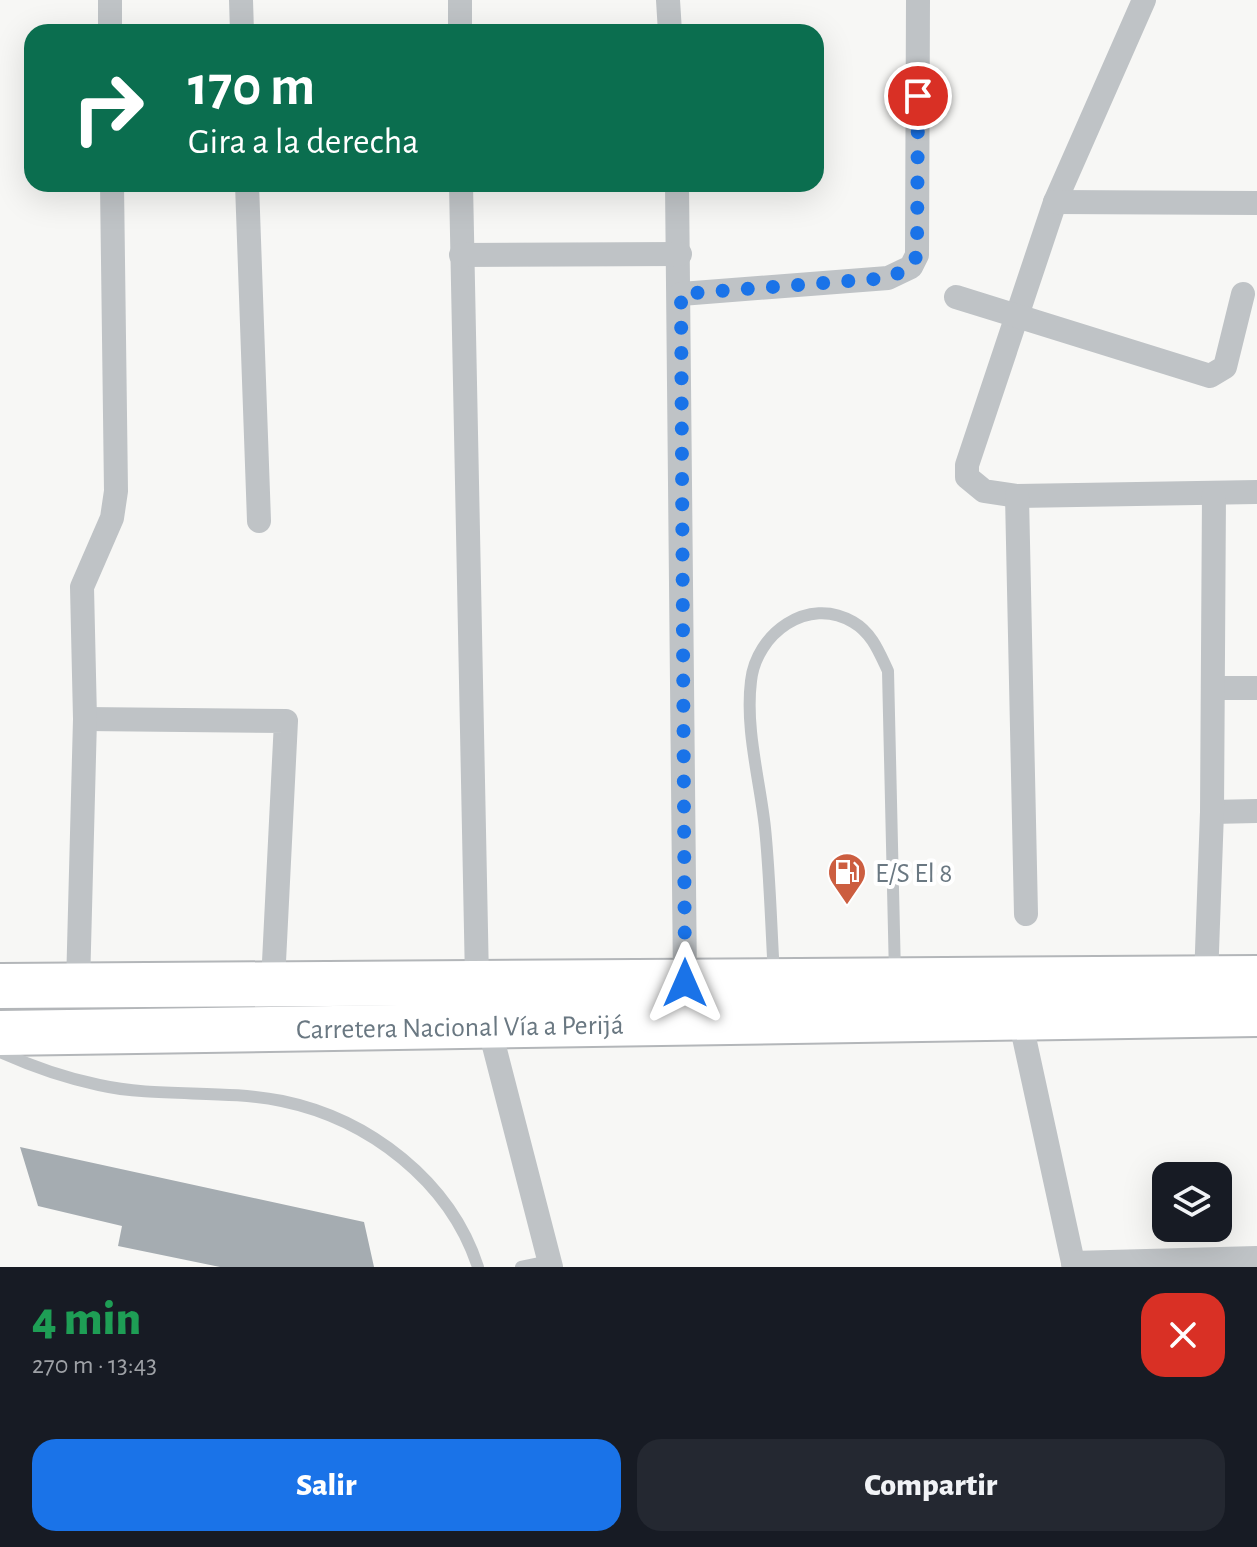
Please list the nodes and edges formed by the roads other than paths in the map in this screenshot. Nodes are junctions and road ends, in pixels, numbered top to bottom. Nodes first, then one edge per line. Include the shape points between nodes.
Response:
1 (110, 0) edge
2 (241, 0) edge
3 (460, 0) edge
4 (668, 0) edge
5 (918, 0) edge
6 (1144, 0) edge
7 (110, 24) edge
8 (242, 24) edge
9 (460, 24) edge
10 (670, 24) edge
11 (112, 192) edge
12 (247, 192) edge
13 (461, 192) edge
14 (677, 192) edge
15 (1055, 202) junction
16 (1257, 203) edge
17 (680, 254) junction
18 (461, 255) junction
19 (681, 294) junction
20 (1243, 294) dead end
21 (956, 297) dead end
22 (1016, 318) junction
23 (1257, 492) edge
24 (1214, 494) junction
25 (1017, 496) junction
26 (259, 521) dead end
27 (1213, 688) junction
28 (1257, 688) edge
29 (85, 719) junction
30 (1257, 811) edge
31 (1212, 812) junction
32 (1026, 914) dead end
33 (1257, 978) edge
34 (1206, 979) junction
35 (477, 980) junction
36 (273, 982) junction
37 (774, 982) junction
38 (685, 983) junction
39 (0, 986) edge
40 (78, 986) junction
41 (898, 1000) junction
42 (1257, 1014) edge
43 (1020, 1019) junction
44 (487, 1025) junction
45 (0, 1033) edge
46 (0, 1052) edge
47 (1257, 1258) edge
48 (550, 1264) edge
49 (1073, 1265) edge
50 (478, 1267) edge
51 (521, 1267) edge

1 - 7 street
2 - 8 street
3 - 9 street
4 - 10 street
5 - 19 street via 917,255 911,267 888,278
6 - 15 street
11 - 29 street via 116,491 112,518 82,587
12 - 26 street
13 - 18 street
14 - 17 street
15 - 16 street
15 - 22 street
17 - 18 street
17 - 19 street
18 - 35 street
19 - 38 street
20 - 22 street via 1225,367 1210,376
21 - 22 street
22 - 25 street via 967,477 984,491
23 - 24 street
24 - 25 street
24 - 27 street
25 - 32 street
27 - 28 street
27 - 31 street
29 - 36 street via 286,721
29 - 40 street
30 - 31 street
31 - 34 street
33 - 34 highway, Carretera Nacional Vía a Perijá
34 - 41 highway, Carretera Nacional Vía a Perijá
35 - 36 highway, Carretera Nacional Vía a Perijá
35 - 38 highway, Carretera Nacional Vía a Perijá
35 - 44 street
36 - 40 highway, Carretera Nacional Vía a Perijá
37 - 38 highway, Carretera Nacional Vía a Perijá
37 - 41 highway, Carretera Nacional Vía a Perijá
37 - 41 lane via 751,681 761,649 777,628 807,615 830,613 854,622 874,641 888,671
39 - 40 highway, Carretera Nacional Vía a Perijá
41 - 43 highway, Carretera Nacional Vía a Perijá
41 - 44 highway, Carretera Nacional Vía a Perijá
42 - 43 highway, Carretera Nacional Vía a Perijá
43 - 49 street
44 - 45 highway, Carretera Nacional Vía a Perijá
44 - 48 street
46 - 50 lane via 100,1085 282,1101 342,1120 382,1142 423,1178 450,1209
47 - 49 street
48 - 51 lane

